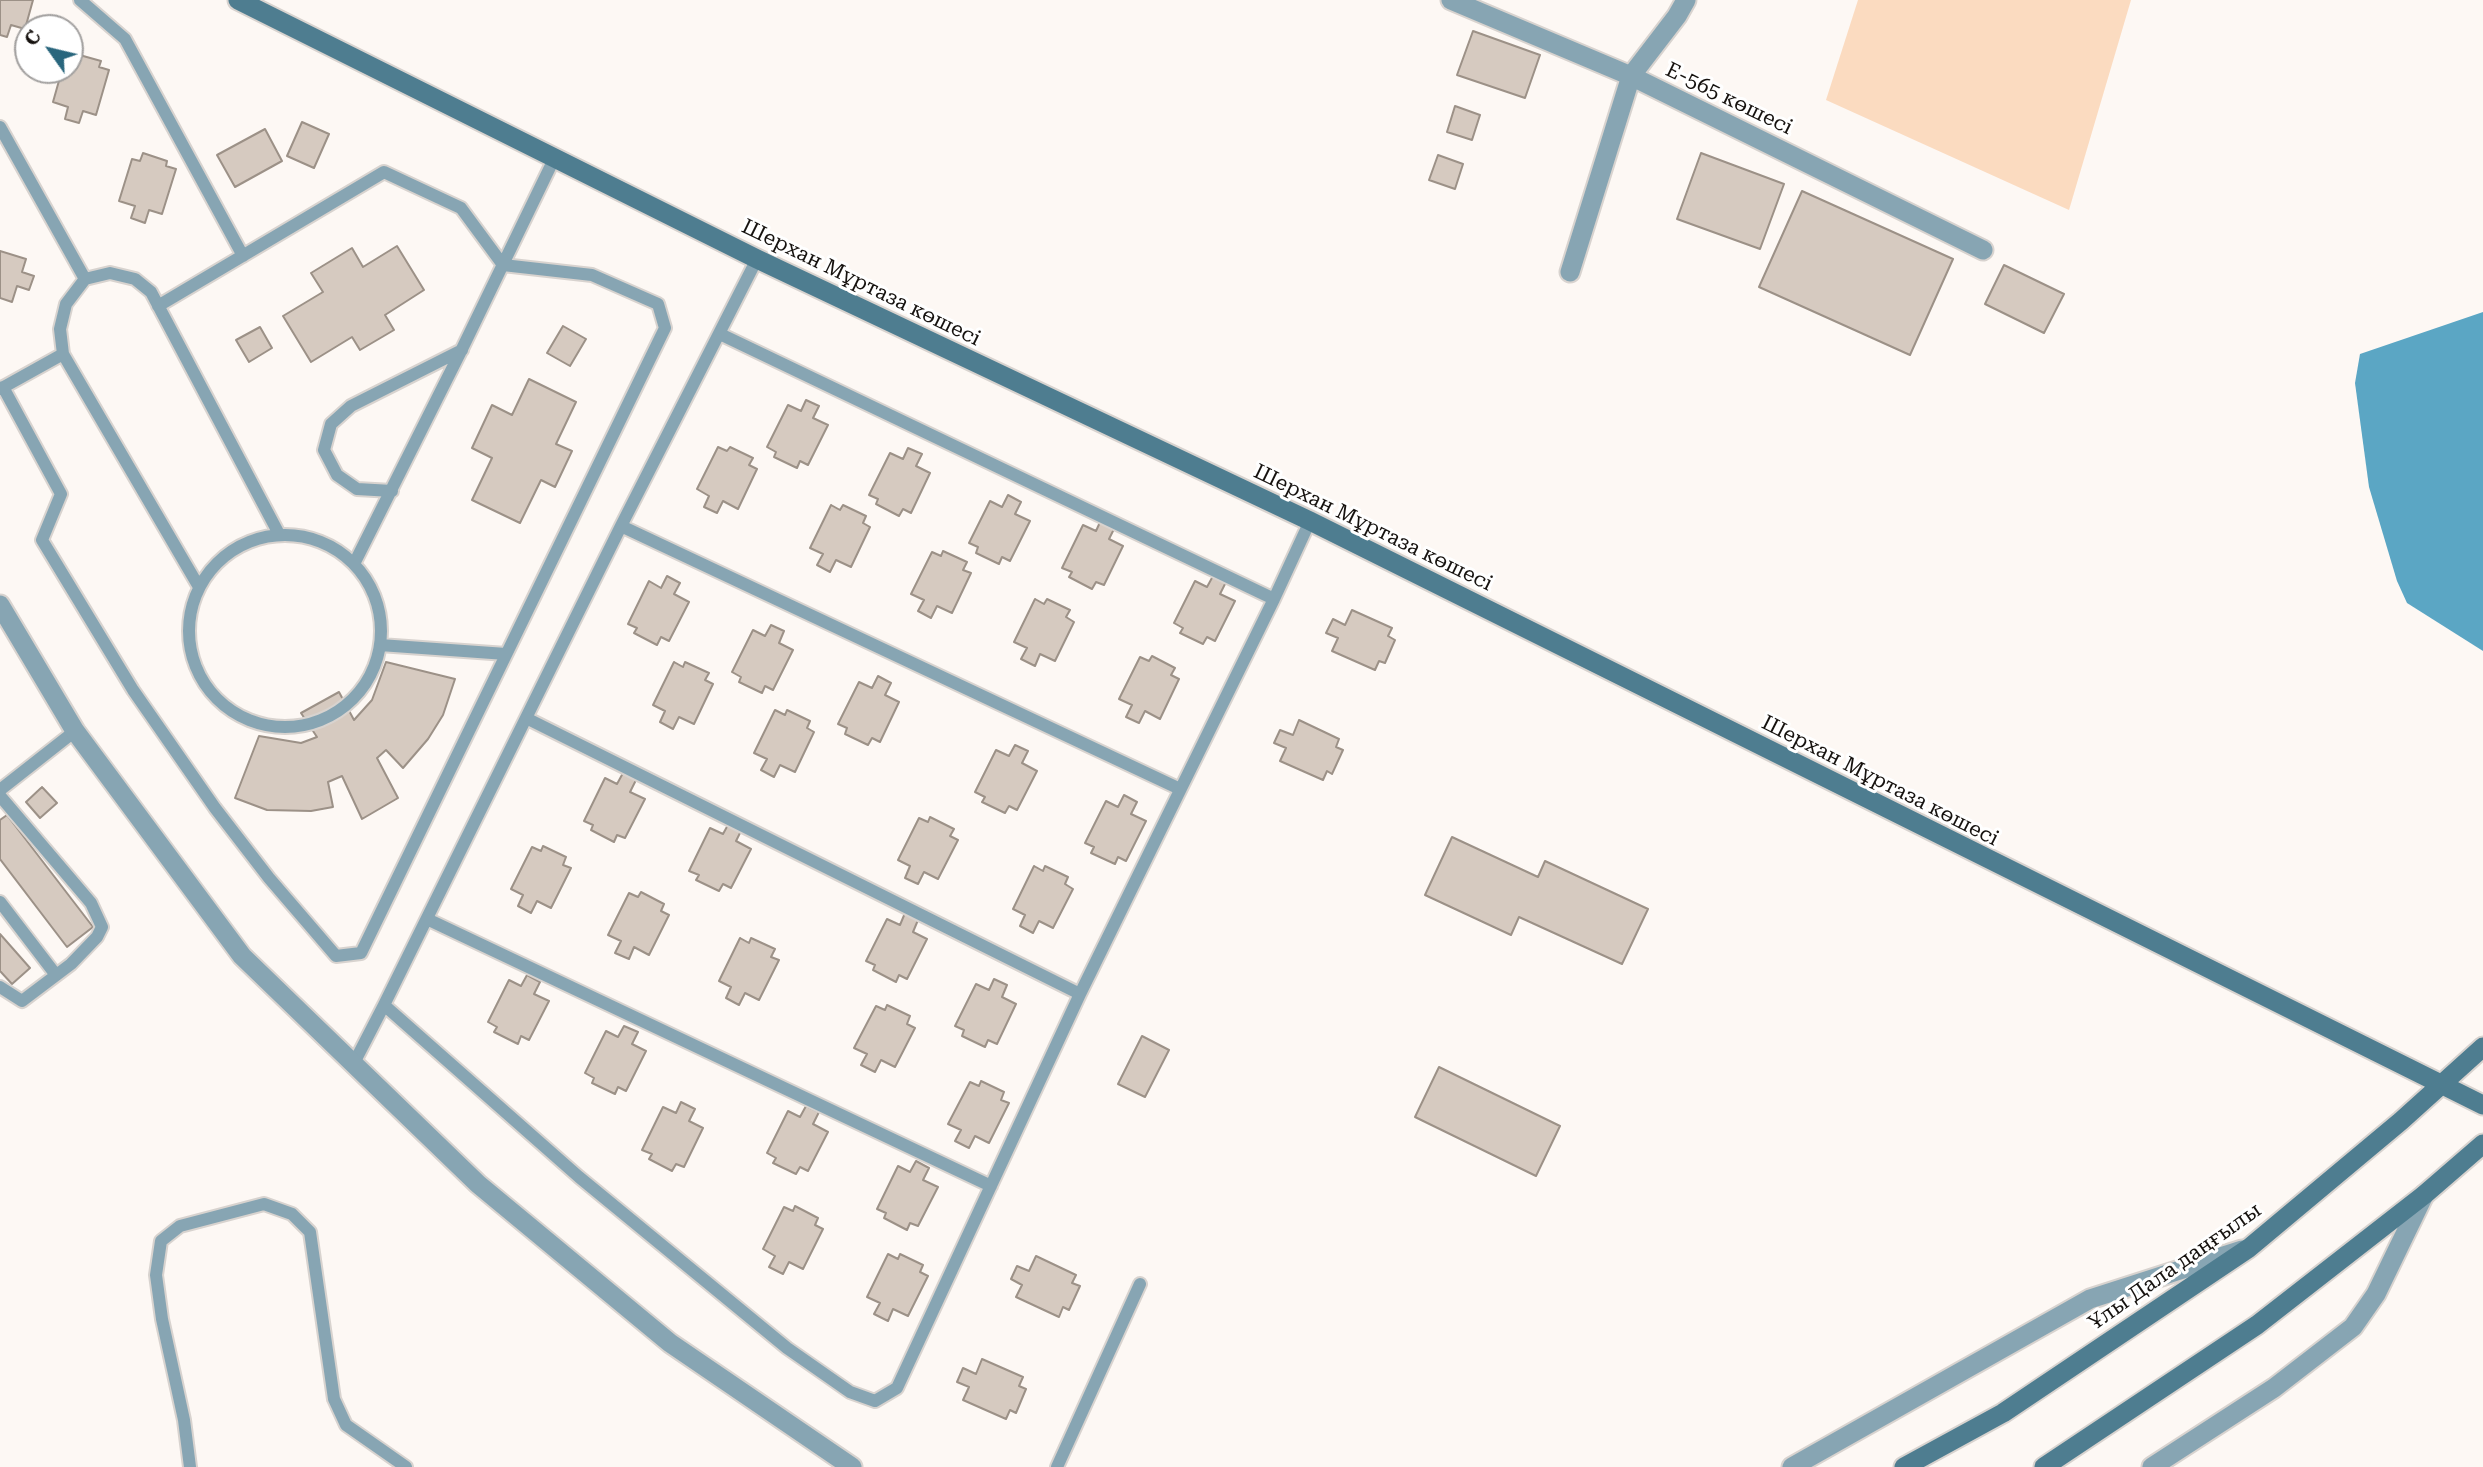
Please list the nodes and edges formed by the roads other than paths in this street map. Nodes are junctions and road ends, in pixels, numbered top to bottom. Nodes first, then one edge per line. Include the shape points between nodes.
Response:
1 (79, 0) edge
2 (238, 0) edge
3 (1451, 0) edge
4 (1686, 0) edge
5 (1631, 76) junction
6 (0, 127) edge
7 (555, 158) junction
8 (1983, 250) dead end
9 (243, 256) junction
10 (757, 259) junction
11 (503, 265) junction
12 (1570, 272) dead end
13 (85, 279) junction
14 (158, 306) junction
15 (720, 334) junction
16 (462, 349) junction
17 (63, 354) junction
18 (1, 388) edge
19 (392, 491) junction
20 (1310, 521) junction
21 (621, 526) junction
22 (279, 534) junction
23 (355, 562) junction
24 (199, 587) junction
25 (1274, 599) junction
26 (0, 604) edge
27 (380, 645) junction
28 (506, 653) junction
29 (526, 718) junction
30 (75, 731) junction
31 (1180, 789) junction
32 (0, 790) edge
33 (0, 796) edge
34 (0, 902) edge
35 (427, 919) junction
36 (56, 975) junction
37 (0, 987) edge
38 (1080, 994) junction
39 (384, 1005) junction
40 (2483, 1047) edge
41 (354, 1063) junction
42 (2441, 1086) junction
43 (2483, 1105) edge
44 (2483, 1144) edge
45 (991, 1186) junction
46 (2424, 1195) junction
47 (2249, 1248) junction
48 (1140, 1284) dead end
49 (190, 1467) edge
50 (406, 1467) edge
51 (852, 1467) edge
52 (1057, 1467) edge
53 (1792, 1467) edge
54 (1904, 1467) edge
55 (2044, 1467) edge
56 (2151, 1467) edge

1 - 9 lane via 125,39
2 - 7 main road, Шерхан Мұртаза көшесі
3 - 5 street, Е-565 көшесі
4 - 5 street
5 - 8 street, Е-565 көшесі
5 - 12 street
6 - 13 lane
7 - 10 main road, Шерхан Мұртаза көшесі
7 - 11 lane
9 - 11 lane via 384,172 461,208
9 - 14 lane
10 - 15 lane
10 - 20 main road, Шерхан Мұртаза көшесі
11 - 16 lane
11 - 28 lane via 592,275 658,304 665,327
13 - 14 lane via 110,273 135,279 151,292
13 - 17 lane via 66,304 60,329
14 - 22 lane
15 - 21 lane
15 - 25 lane
16 - 19 lane
16 - 19 lane via 351,406 331,424 324,450 337,475 357,489
17 - 18 lane
17 - 24 lane
18 - 28 lane via 61,494 42,540 133,690 215,808 336,956 361,953
19 - 23 lane
20 - 25 lane
20 - 42 main road, Шерхан Мұртаза көшесі
21 - 29 lane
21 - 31 lane
22 - 23 lane via 305,536 330,545
22 - 24 lane via 247,542 219,560
23 - 27 lane via 371,586 381,618
24 - 27 lane via 189,618 190,651 203,681 224,706 253,722 307,727 331,718 352,702 367,681
25 - 31 lane
26 - 30 street
27 - 28 lane
29 - 35 lane
29 - 38 lane
30 - 32 lane
30 - 41 street via 242,956
31 - 38 lane
33 - 36 lane via 91,903 102,927
34 - 36 lane
35 - 39 lane
35 - 45 lane
36 - 37 lane via 22,1001
38 - 45 lane
39 - 41 lane
39 - 45 lane via 579,1177 787,1348 850,1392 875,1401 897,1388
40 - 42 main road, Ұлы Дала даңғылы
41 - 51 street via 478,1184 670,1343
42 - 43 main road, Шерхан Мұртаза көшесі
42 - 47 main road, Ұлы Дала даңғылы
44 - 46 main road
46 - 55 main road via 2257,1325
46 - 56 street via 2376,1294 2353,1326 2274,1388
47 - 53 street via 2090,1299
47 - 54 main road, Ұлы Дала даңғылы via 2003,1413
48 - 52 lane
49 - 50 lane via 156,1275 161,1241 180,1226 264,1204 292,1214 310,1233 334,1399 346,1426

